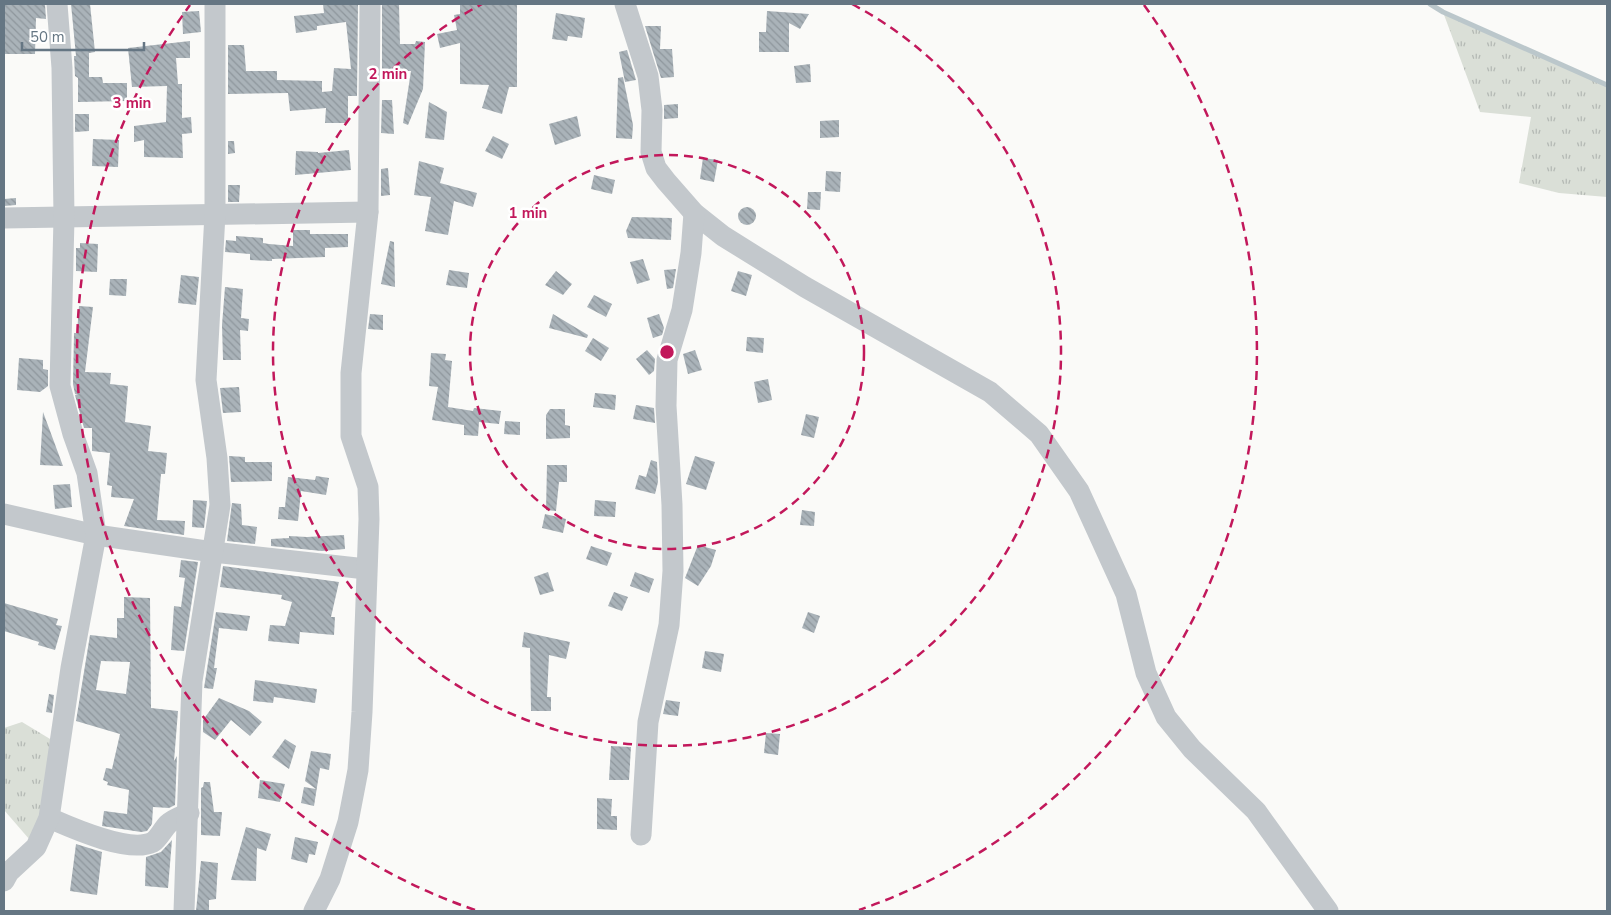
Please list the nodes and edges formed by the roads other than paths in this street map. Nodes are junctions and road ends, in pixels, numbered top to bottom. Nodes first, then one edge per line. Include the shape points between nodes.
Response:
1 (57, 4) edge
2 (215, 4) edge
3 (370, 4) edge
4 (625, 4) edge
5 (368, 212) junction
6 (694, 213) junction
7 (215, 214) junction
8 (4, 218) edge
9 (64, 218) junction
10 (4, 514) edge
11 (96, 534) junction
12 (213, 552) junction
13 (366, 569) junction
14 (188, 813) junction
15 (50, 818) junction
16 (641, 835) dead end
17 (4, 881) edge
18 (184, 911) edge
19 (314, 911) edge
20 (1328, 911) edge

1 - 9 street via 62,68
2 - 7 street
3 - 5 street
4 - 6 street via 648,76 652,110 651,152 656,168
5 - 7 street
5 - 13 street via 351,373 351,436 368,487
6 - 16 street via 682,310 667,360 673,571 669,625 648,722
6 - 20 street via 722,236 805,287 990,392 1040,434 1079,490 1126,594 1146,673 1166,717 1192,749 1256,811
7 - 9 street
7 - 12 street via 206,380 220,505
8 - 9 street
9 - 11 street via 60,386 87,473
10 - 11 street
11 - 12 street
11 - 15 street via 71,668
12 - 13 street
12 - 14 street via 192,681
13 - 19 street via 358,770 348,822 330,879
14 - 15 street via 169,822 154,841 142,844 85,834
14 - 18 street
15 - 17 street via 36,847 9,872

